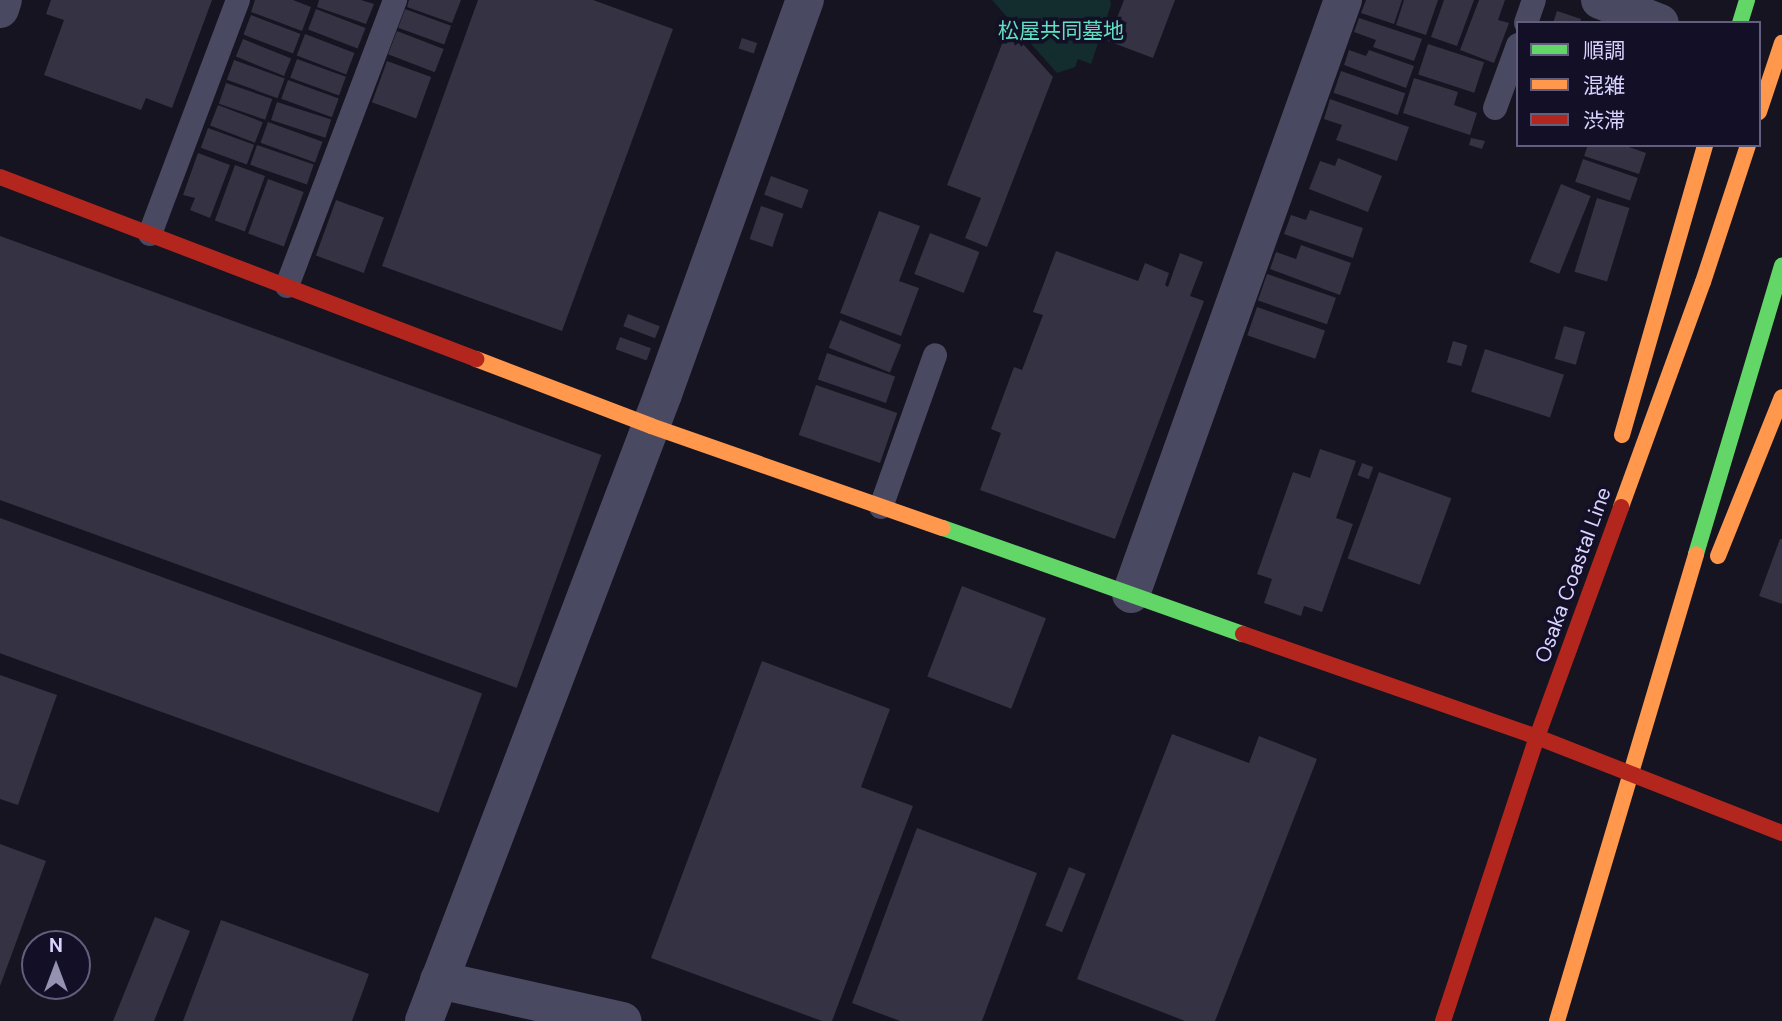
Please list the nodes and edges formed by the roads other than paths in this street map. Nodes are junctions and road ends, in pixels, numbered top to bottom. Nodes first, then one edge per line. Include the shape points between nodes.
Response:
1 (3, 0) edge
2 (238, 0) edge
3 (395, 0) edge
4 (804, 0) edge
5 (1343, 0) edge
6 (1534, 0) edge
7 (1600, 0) edge
8 (1747, 0) edge
9 (0, 9) edge
10 (1526, 21) edge
11 (1655, 21) edge
12 (1741, 21) edge
13 (1782, 43) edge
14 (1516, 50) edge
15 (1761, 106) edge
16 (1495, 107) dead end
17 (1704, 147) edge
18 (1747, 147) edge
19 (0, 177) edge
20 (150, 234) junction
21 (1782, 266) edge
22 (287, 286) junction
23 (934, 355) dead end
24 (1782, 397) edge
25 (651, 426) junction
26 (1617, 454) dead end
27 (881, 507) junction
28 (1598, 522) dead end
29 (1710, 573) dead end
30 (1131, 594) junction
31 (1700, 599) dead end
32 (1537, 737) junction
33 (1629, 775) junction
34 (1782, 832) edge
35 (439, 981) junction
36 (425, 1021) edge
37 (622, 1021) edge
38 (1443, 1021) edge
39 (1557, 1021) edge

1 - 9 street
2 - 20 lane
3 - 22 lane
4 - 25 street
5 - 30 street
6 - 10 lane
7 - 11 street
8 - 12 main road
13 - 15 main road
14 - 16 lane
17 - 26 main road
18 - 32 main road, Osaka Coastal Line via 1703,282
19 - 20 main road
20 - 22 main road
21 - 33 main road
22 - 25 main road
23 - 27 lane
24 - 29 main road
25 - 27 main road
25 - 35 street
27 - 30 main road
28 - 32 main road
30 - 32 main road
31 - 33 main road
32 - 33 main road
32 - 38 main road, Osaka Coastal Line
33 - 34 main road
33 - 39 main road
35 - 36 street
35 - 37 street

